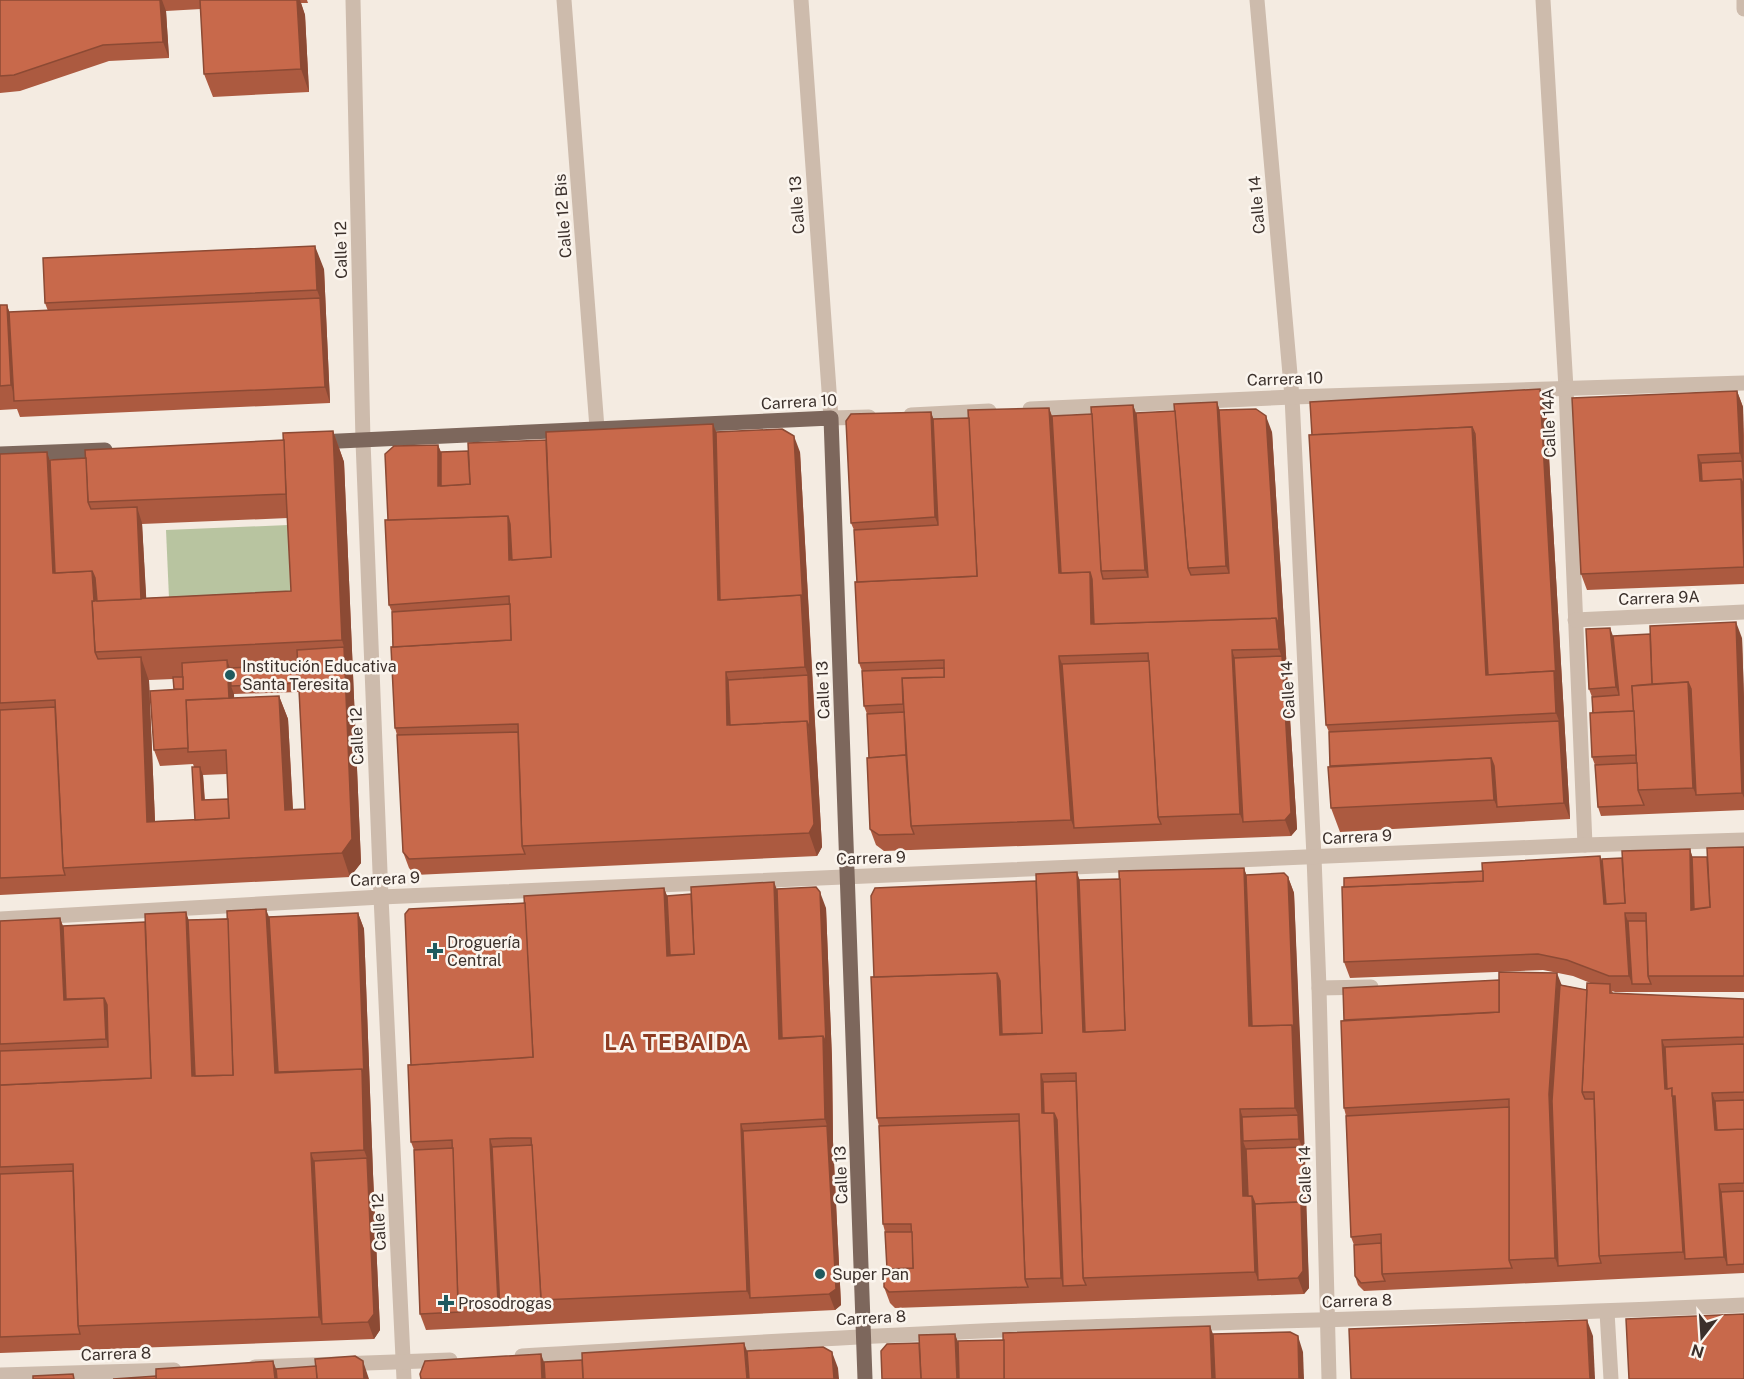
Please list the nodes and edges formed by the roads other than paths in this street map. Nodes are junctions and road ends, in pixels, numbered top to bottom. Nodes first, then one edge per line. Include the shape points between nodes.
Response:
1 (353, 0) edge
2 (564, 0) edge
3 (801, 0) edge
4 (1257, 0) edge
5 (1544, 0) edge
6 (1744, 0) edge
7 (1744, 9) edge
8 (1744, 383) edge
9 (1566, 388) junction
10 (1292, 397) junction
11 (902, 415) edge
12 (878, 416) edge
13 (831, 418) junction
14 (597, 428) junction
15 (363, 441) junction
16 (304, 443) edge
17 (117, 450) edge
18 (0, 454) edge
19 (1744, 612) edge
20 (1575, 620) junction
21 (1744, 840) edge
22 (1585, 845) junction
23 (1314, 857) junction
24 (847, 877) junction
25 (381, 897) junction
26 (0, 919) edge
27 (1389, 987) edge
28 (1319, 988) junction
29 (1744, 1305) edge
30 (1607, 1311) junction
31 (1326, 1320) junction
32 (865, 1336) junction
33 (510, 1356) edge
34 (462, 1359) edge
35 (403, 1362) junction
36 (237, 1368) edge
37 (190, 1369) edge
38 (0, 1375) edge
39 (404, 1379) edge
40 (865, 1379) edge
41 (1329, 1379) edge
42 (1611, 1379) edge

1 - 15 street, Calle 12
2 - 14 street, Calle 12 Bis
3 - 13 street, Calle 13
4 - 10 street, Calle 14
5 - 9 street, Calle 14A
6 - 7 street
8 - 9 street, Carrera 10
9 - 10 street, Carrera 10
9 - 20 street, Calle 14A
10 - 11 street, Carrera 10
10 - 23 street, Calle 14
12 - 13 street, Carrera 10
13 - 14 main road, Carrera 10
13 - 24 main road, Calle 13
14 - 15 main road, Carrera 10
15 - 16 main road, Carrera 10
15 - 25 street, Calle 12
17 - 18 main road
19 - 20 street, Carrera 9A
20 - 22 street, Calle 14A
21 - 22 street, Carrera 9
22 - 23 street, Carrera 9
23 - 24 street, Carrera 9
23 - 28 street, Calle 14
24 - 25 street, Carrera 9
24 - 32 main road, Calle 13
25 - 26 street, Carrera 9
25 - 35 street, Calle 12
27 - 28 street
28 - 31 street, Calle 14
29 - 30 street, Carrera 8
30 - 31 street, Carrera 8
30 - 42 street
31 - 32 street, Carrera 8
31 - 41 street, Calle 14
32 - 33 street, Carrera 8
32 - 40 main road, Calle 13
34 - 35 street
35 - 36 street
35 - 39 street, Calle 12
37 - 38 street, Carrera 8

